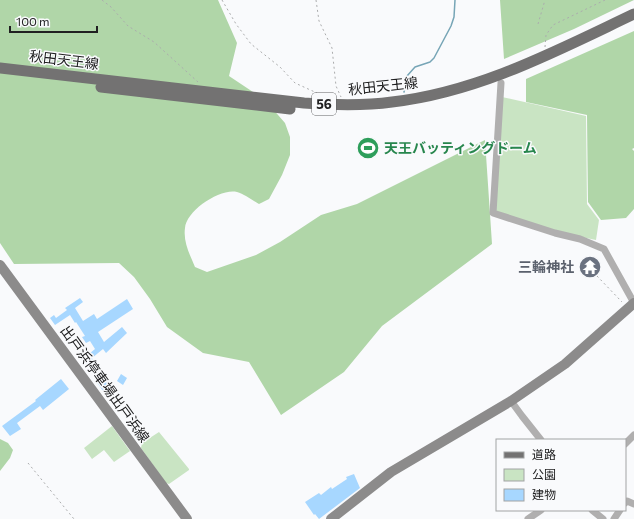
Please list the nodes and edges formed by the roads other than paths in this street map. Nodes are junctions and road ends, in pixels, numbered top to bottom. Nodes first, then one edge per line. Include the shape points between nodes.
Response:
1 (634, 14) edge
2 (634, 22) edge
3 (0, 68) edge
4 (0, 76) edge
5 (501, 83) junction
6 (0, 265) edge
7 (632, 304) edge
8 (511, 401) junction
9 (634, 435) edge
10 (541, 439) edge
11 (626, 443) edge
12 (540, 511) edge
13 (593, 511) edge
14 (187, 519) edge
15 (331, 519) edge
16 (528, 519) edge
17 (603, 519) edge

1 - 3 main road, 秋田天王線 / 56 via 499,76 444,93 392,102 345,105 304,103
2 - 5 main road, 秋田天王線 / 56
4 - 5 main road, 秋田天王線 / 56 via 274,108 348,112 394,110 445,101
5 - 7 street via 494,213 580,239 604,249
6 - 14 street, 出戸浜停車場出戸浜線
7 - 8 street via 565,364
8 - 10 street
8 - 15 street via 391,472
9 - 11 street
12 - 16 street
13 - 17 street

